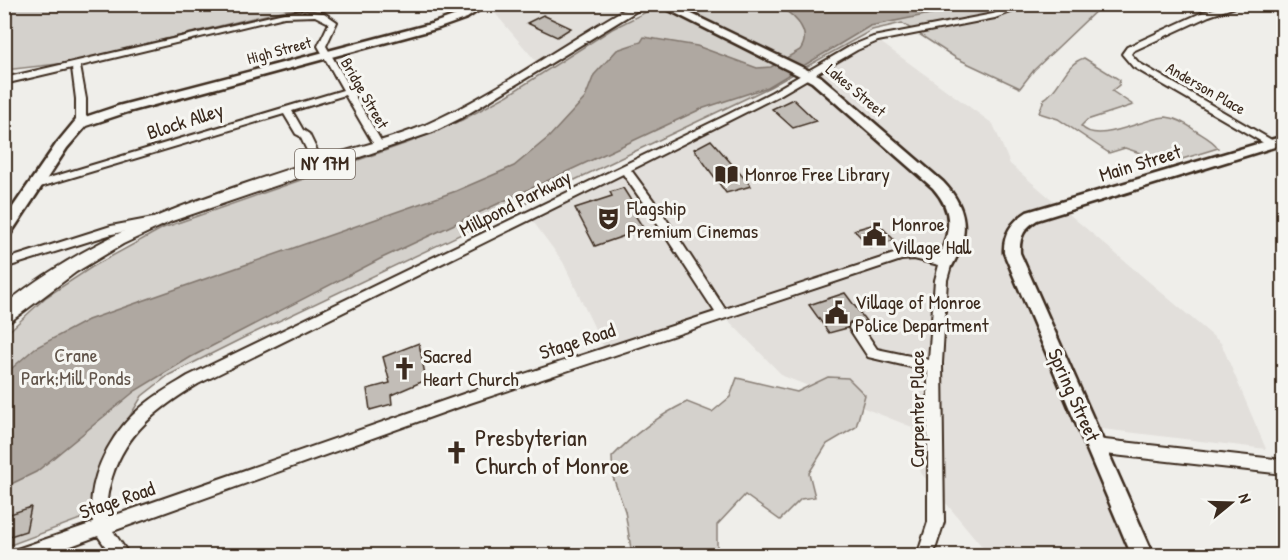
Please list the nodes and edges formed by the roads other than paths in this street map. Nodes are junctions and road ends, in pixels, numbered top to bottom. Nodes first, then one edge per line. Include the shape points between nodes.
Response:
1 (483, 4) edge
2 (643, 4) edge
3 (662, 4) edge
4 (1029, 4) edge
5 (1240, 4) edge
6 (326, 55) junction
7 (76, 65) junction
8 (804, 72) junction
9 (4, 81) edge
10 (346, 92) junction
11 (286, 109) junction
12 (81, 123) junction
13 (1278, 142) edge
14 (379, 146) junction
15 (320, 165) junction
16 (624, 168) junction
17 (36, 185) junction
18 (156, 221) junction
19 (4, 232) edge
20 (1014, 232) joint
21 (946, 262) junction
22 (4, 264) edge
23 (723, 315) junction
24 (4, 316) edge
25 (855, 328) dead end
26 (935, 367) junction
27 (1096, 446) junction
28 (1284, 466) edge
29 (101, 527) junction
30 (20, 555) edge
31 (122, 555) edge
32 (925, 555) edge
33 (1143, 555) edge

1 - 6 street, High Street via 435,26
2 - 14 main road, NY 17M via 458,115
3 - 8 street, Lakes Street
4 - 8 street, Millpond Parkway via 995,16 876,39
5 - 13 street, Anderson Place via 1206,14 1130,49 1126,56 1139,67
6 - 7 street via 322,46 333,22 315,12 284,15
6 - 10 street, Bridge Street
6 - 12 street, High Street
7 - 9 street
7 - 12 street
8 - 16 street, Millpond Parkway via 775,94
8 - 21 street, Lakes Street via 825,85 948,195 957,213
10 - 11 street, Block Alley
10 - 14 street, Bridge Street
11 - 15 street
11 - 17 street, Block Alley
12 - 17 street
13 - 20 street, Main Street via 1032,216
14 - 15 main road, NY 17M
15 - 18 main road, NY 17M
16 - 23 street
16 - 29 street, Millpond Parkway via 165,397 137,421 111,459 99,493
17 - 19 street
18 - 22 street via 111,230
18 - 24 main road, NY 17M via 52,279
20 - 27 street, Spring Street via 1012,253
21 - 23 street, Stage Road via 900,256
21 - 26 street, Carpenter Place via 941,280
23 - 29 street, Stage Road via 480,394
25 - 26 street via 873,353
26 - 32 street, Carpenter Place via 936,522
27 - 28 street
27 - 33 street, Spring Street
29 - 30 street, Stage Road
29 - 31 street

